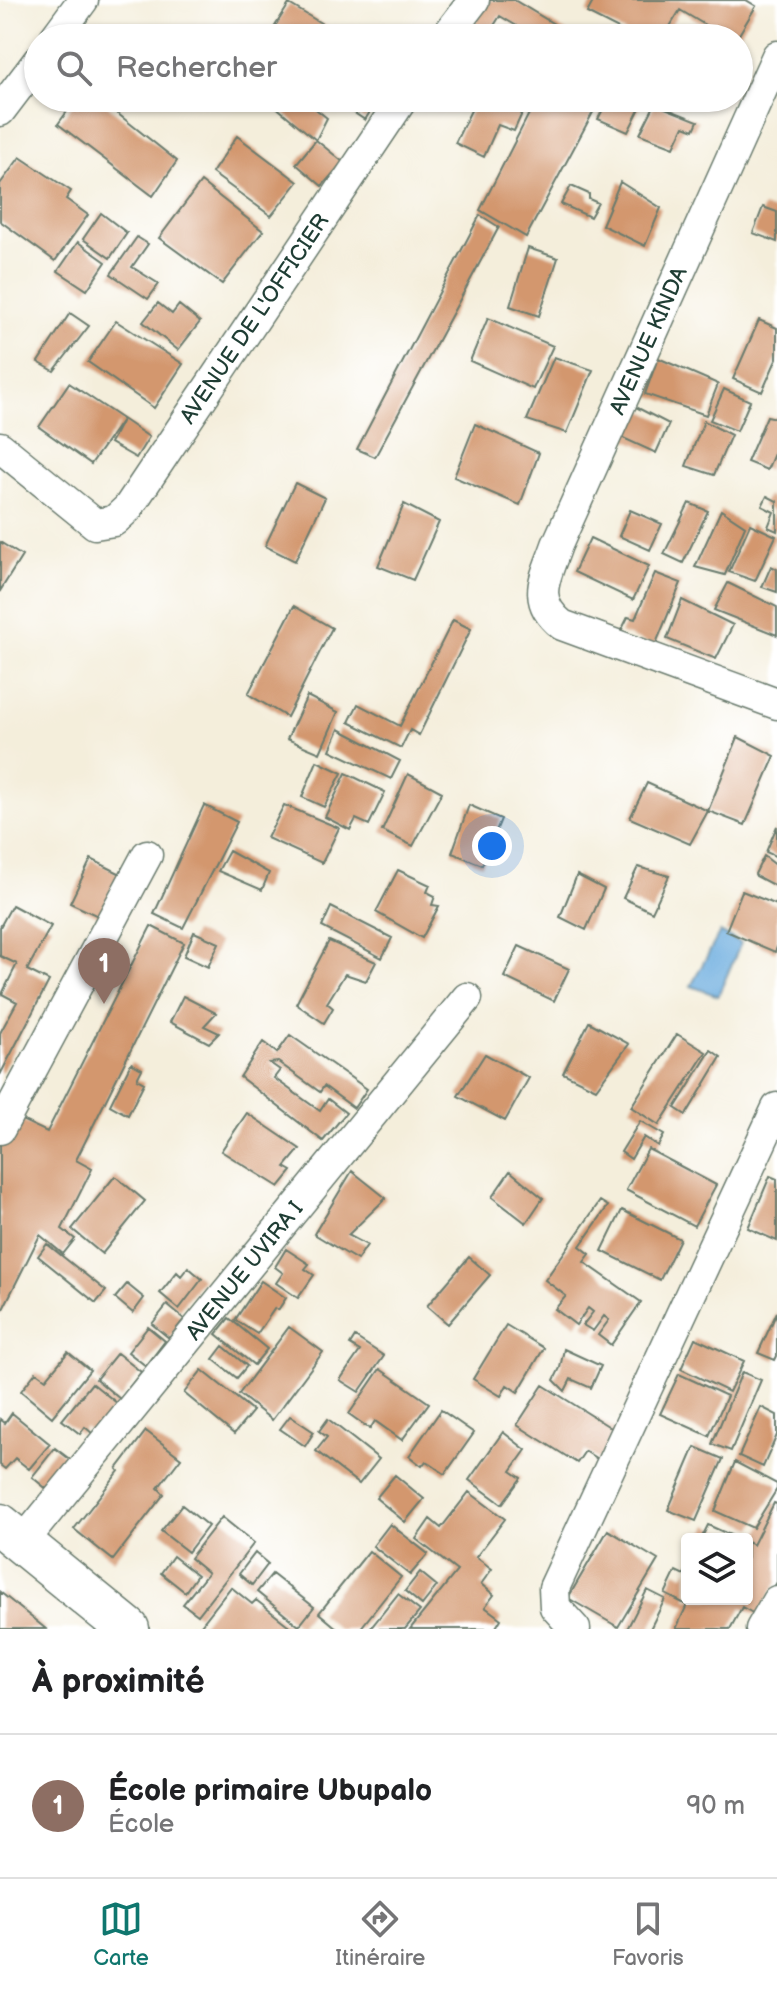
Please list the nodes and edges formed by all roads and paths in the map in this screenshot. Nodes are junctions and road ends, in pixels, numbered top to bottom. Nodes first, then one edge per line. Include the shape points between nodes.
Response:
1 (83, 0) edge
2 (474, 0) edge
3 (65, 24) edge
4 (456, 24) edge
5 (777, 56) edge
6 (24, 79) edge
7 (753, 109) edge
8 (0, 111) edge
9 (394, 112) edge
10 (752, 112) edge
11 (0, 447) edge
12 (777, 704) edge
13 (147, 855) dead end
14 (467, 998) dead end
15 (777, 1108) edge
16 (0, 1129) edge
17 (11, 1534) edge
18 (777, 1601) edge
19 (128, 1629) edge
20 (575, 1629) edge
21 (761, 1629) edge

1 - 3 street
2 - 4 street
5 - 7 street, AVENUE KINDA
6 - 8 street
9 - 11 street, AVENUE DE L'OFFICIER via 128,508 114,521 95,524
10 - 12 street, AVENUE KINDA via 557,545 543,597 551,617 562,625
13 - 16 street
14 - 17 street, AVENUE UVIRA I
15 - 20 street via 554,1588 555,1607
17 - 19 main road
18 - 21 street

